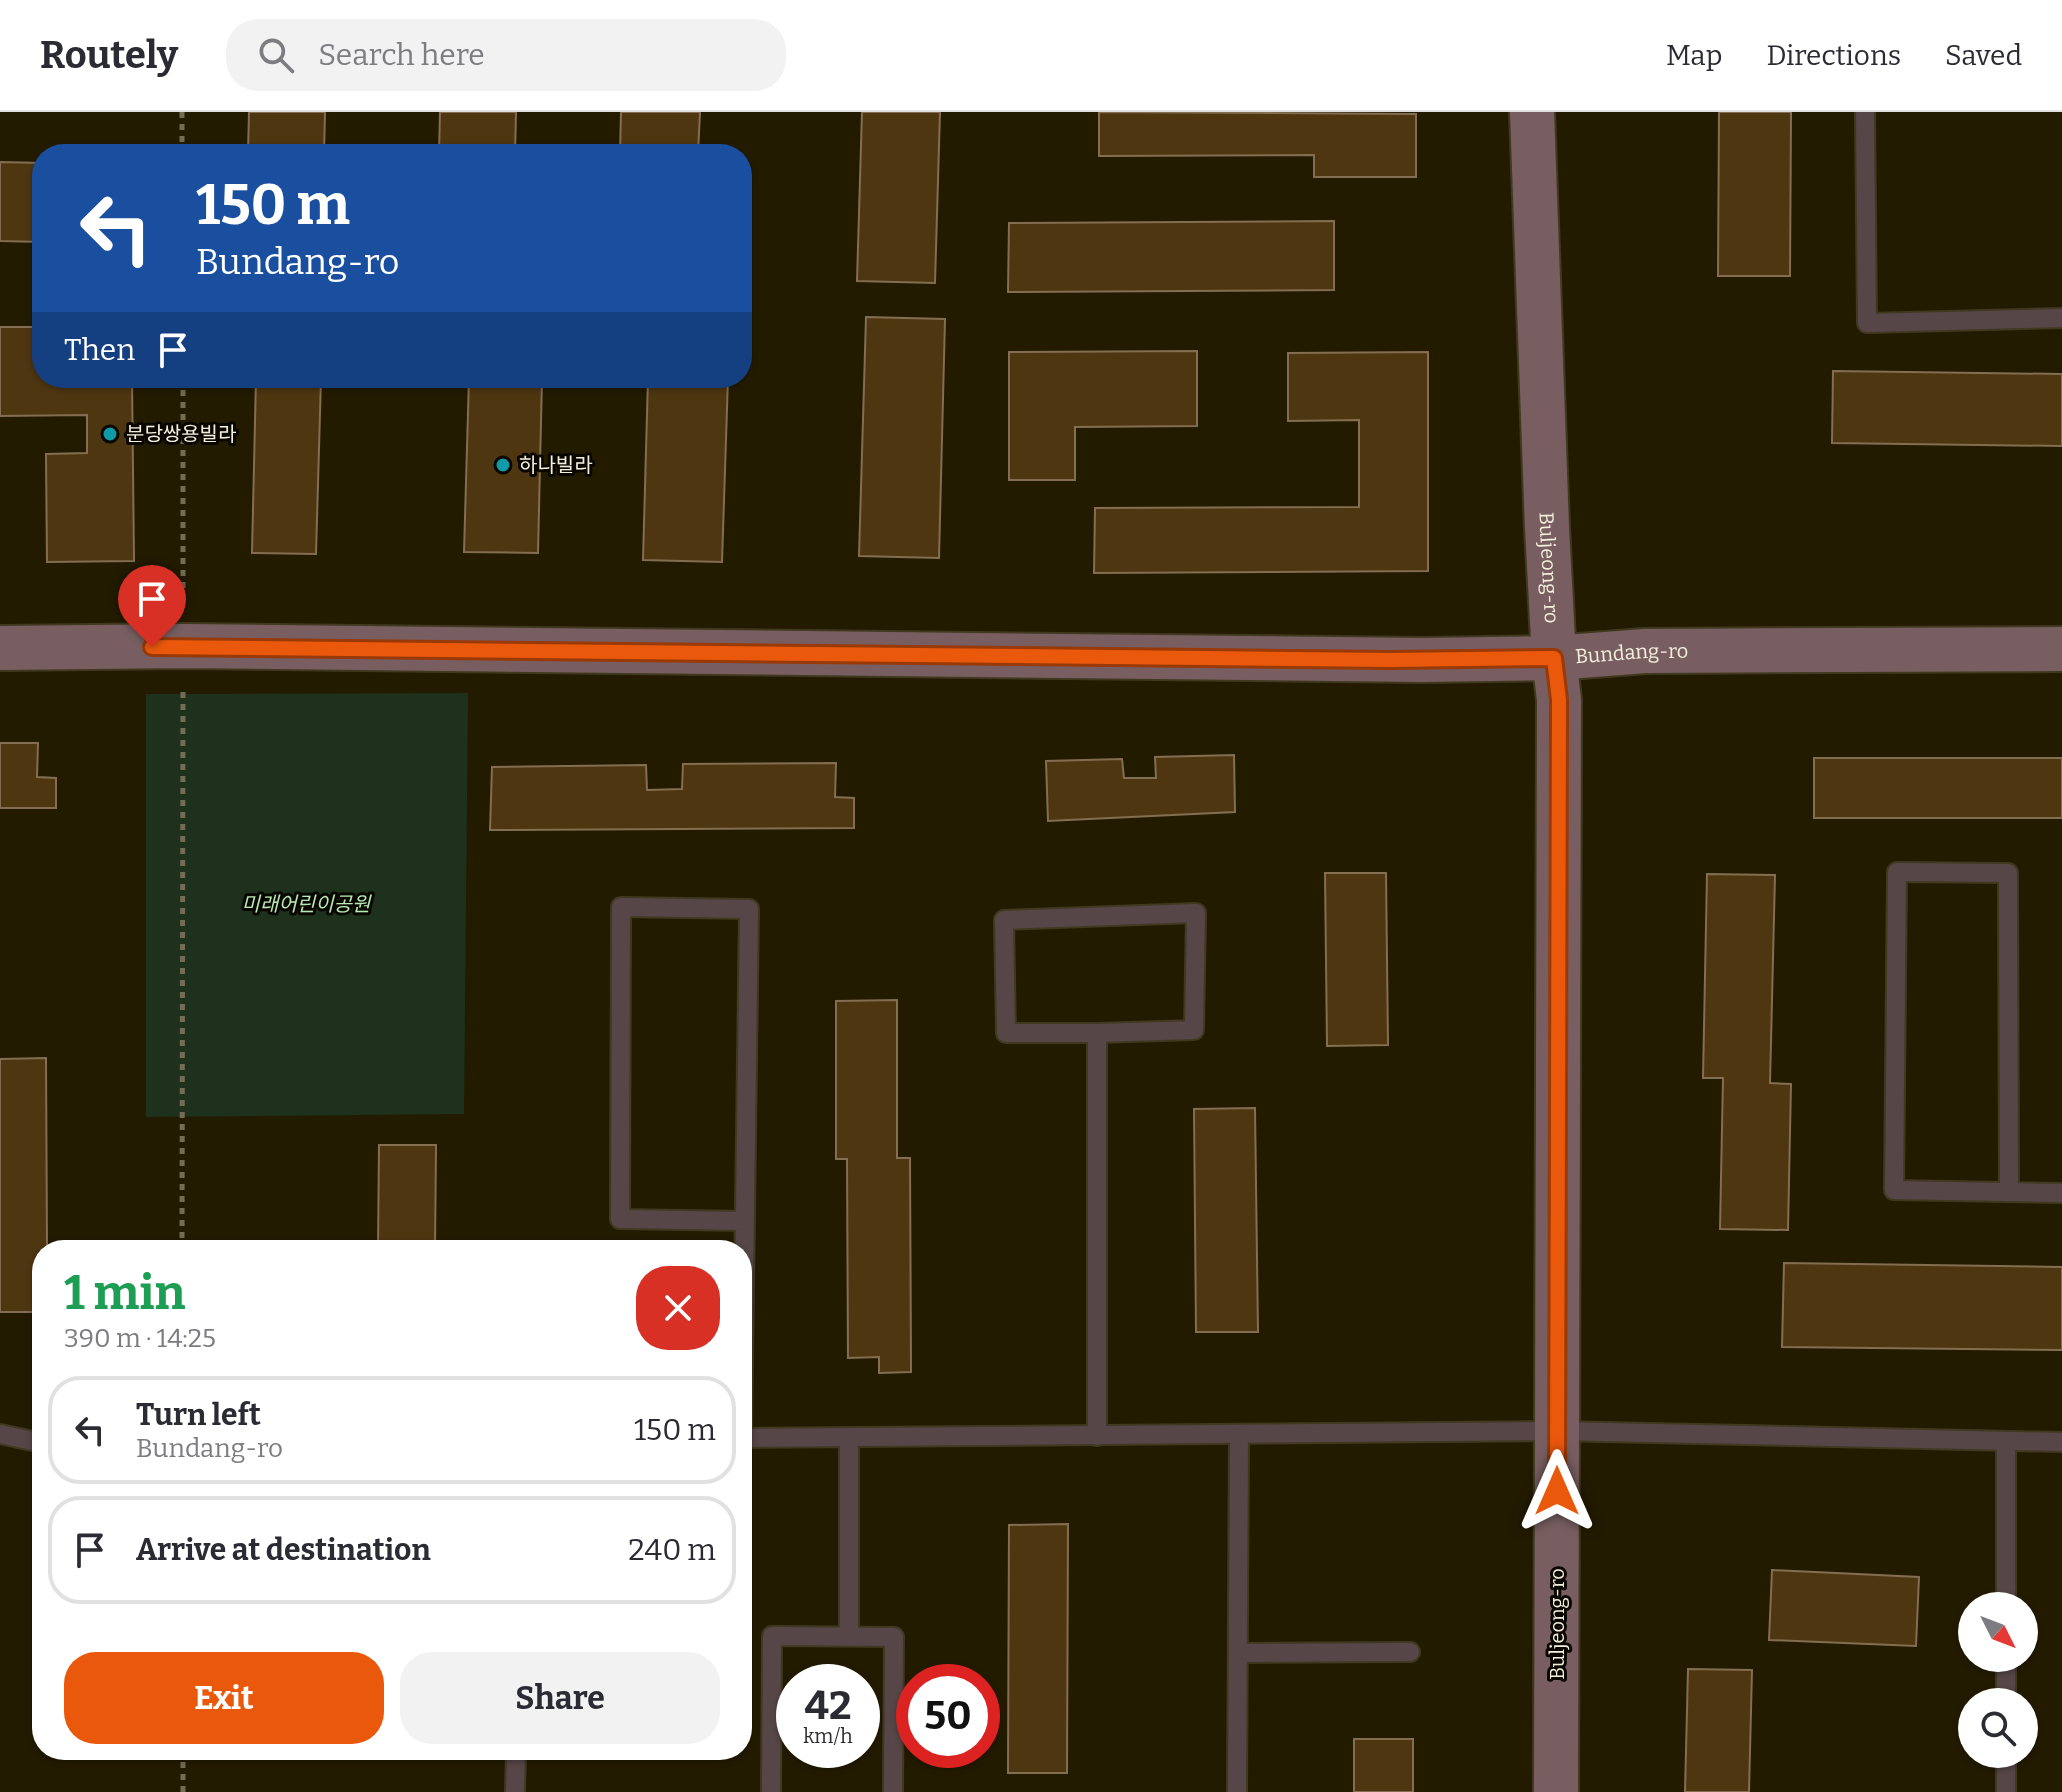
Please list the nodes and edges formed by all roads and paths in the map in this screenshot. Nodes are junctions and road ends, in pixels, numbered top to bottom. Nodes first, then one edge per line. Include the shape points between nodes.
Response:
1 (182, 112) edge
2 (1532, 112) edge
3 (1865, 112) edge
4 (182, 144) edge
5 (2062, 318) edge
6 (183, 388) edge
7 (183, 646) junction
8 (0, 648) edge
9 (2062, 649) edge
10 (1554, 658) junction
11 (1097, 1033) junction
12 (2009, 1192) junction
13 (2062, 1193) edge
14 (745, 1221) junction
15 (182, 1240) edge
16 (745, 1240) edge
17 (1557, 1431) junction
18 (0, 1434) edge
19 (1239, 1435) junction
20 (1097, 1436) junction
21 (849, 1437) junction
22 (752, 1438) edge
23 (32, 1441) edge
24 (2006, 1441) junction
25 (2062, 1442) edge
26 (2006, 1592) edge
27 (849, 1635) junction
28 (1410, 1652) dead end
29 (1238, 1653) junction
30 (183, 1760) edge
31 (516, 1760) edge
32 (2006, 1768) edge
33 (183, 1792) edge
34 (515, 1792) edge
35 (771, 1792) edge
36 (893, 1792) edge
37 (1237, 1792) edge
38 (1556, 1792) edge
39 (2006, 1792) edge

1 - 4 path
2 - 10 main road, Buljeong-ro
3 - 5 lane via 1867,323
6 - 7 path
7 - 8 main road, Bundang-ro
7 - 10 main road, Bundang-ro
7 - 15 path
9 - 10 main road, Bundang-ro via 1645,651
10 - 17 main road, Buljeong-ro via 1559,700
11 - 11 lane via 1194,1030 1196,913 1004,920 1006,1033
11 - 20 lane
12 - 12 lane via 1894,1190 1897,872 2008,873
12 - 13 lane
14 - 14 lane via 749,909 621,907 620,1219
14 - 16 lane
17 - 19 lane
17 - 24 lane
17 - 38 main road, Buljeong-ro
18 - 23 lane
19 - 20 lane
19 - 29 lane
20 - 21 lane
21 - 22 lane
21 - 27 lane
24 - 25 lane
24 - 26 lane
27 - 35 lane via 772,1636
27 - 36 lane via 894,1637
28 - 29 lane
29 - 37 lane
30 - 33 path
31 - 34 lane
32 - 39 lane

